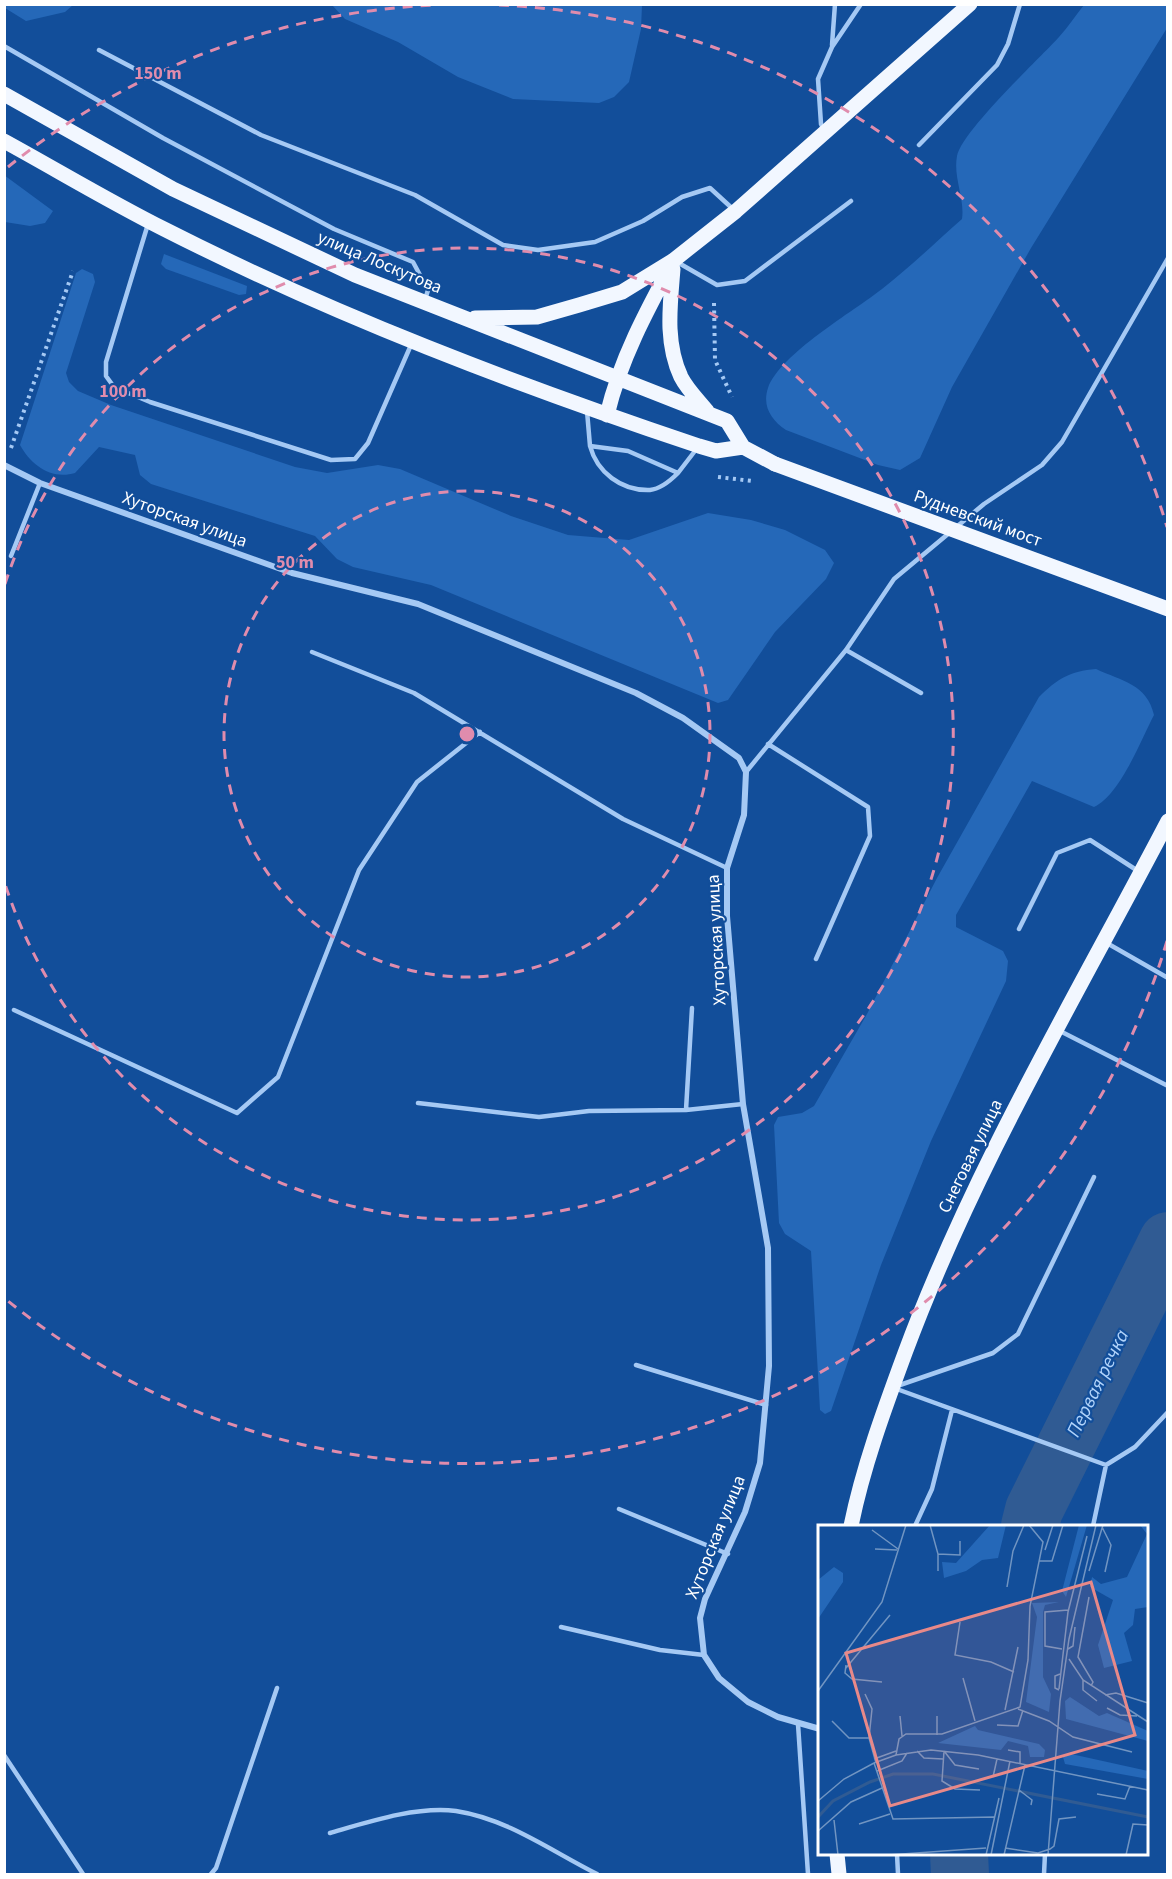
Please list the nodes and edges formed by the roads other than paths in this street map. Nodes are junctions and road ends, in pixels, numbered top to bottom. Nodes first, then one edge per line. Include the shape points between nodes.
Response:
1 (835, 4) edge
2 (861, 4) edge
3 (970, 4) edge
4 (1020, 4) edge
5 (4, 46) edge
6 (832, 47) junction
7 (99, 50) dead end
8 (4, 94) edge
9 (826, 132) junction
10 (4, 141) edge
11 (919, 145) dead end
12 (850, 201) dead end
13 (736, 211) junction
14 (149, 221) junction
15 (1167, 258) edge
16 (674, 260) junction
17 (423, 304) junction
18 (466, 318) junction
19 (414, 340) junction
20 (616, 376) junction
21 (587, 409) junction
22 (709, 414) junction
23 (607, 415) junction
24 (590, 446) junction
25 (699, 446) junction
26 (743, 447) junction
27 (5, 466) edge
28 (678, 473) junction
29 (40, 483) junction
30 (11, 556) dead end
31 (1167, 609) edge
32 (846, 650) junction
33 (312, 652) dead end
34 (921, 693) dead end
35 (480, 732) junction
36 (768, 744) junction
37 (746, 772) junction
38 (1167, 821) edge
39 (1163, 842) edge
40 (727, 868) junction
41 (1140, 872) junction
42 (1019, 929) dead end
43 (1103, 941) junction
44 (816, 959) dead end
45 (1167, 978) edge
46 (692, 1008) dead end
47 (14, 1010) dead end
48 (1056, 1029) junction
49 (1167, 1086) edge
50 (418, 1103) dead end
51 (743, 1104) junction
52 (686, 1110) junction
53 (1094, 1177) dead end
54 (636, 1365) dead end
55 (892, 1387) junction
56 (766, 1405) junction
57 (952, 1410) junction
58 (1167, 1412) edge
59 (1106, 1464) junction
60 (619, 1509) dead end
61 (851, 1525) edge
62 (916, 1525) edge
63 (1093, 1525) edge
64 (728, 1554) junction
65 (561, 1627) dead end
66 (704, 1655) junction
67 (277, 1688) dead end
68 (798, 1724) junction
69 (818, 1729) edge
70 (4, 1755) edge
71 (330, 1833) dead end
72 (837, 1855) edge
73 (897, 1855) edge
74 (1045, 1855) edge
75 (83, 1875) edge
76 (211, 1875) edge
77 (597, 1875) edge
78 (808, 1875) edge
79 (839, 1875) edge
80 (898, 1875) edge
81 (1044, 1875) edge

1 - 6 lane
2 - 6 lane
3 - 9 main road
4 - 11 lane via 997,65
5 - 17 lane via 163,138 333,229 413,262 428,290
6 - 9 lane via 819,79 821,124
7 - 13 lane via 261,135 415,195 503,245 538,250 595,242 643,221 682,197 710,188
8 - 17 main road, улица Лоскутова via 173,189
9 - 13 main road
10 - 14 main road
12 - 16 lane via 745,281 717,285
13 - 16 main road
14 - 19 main road via 354,317
14 - 19 lane via 106,362 106,376 114,387 331,460 355,459 368,442
15 - 32 lane via 1062,441 1042,465 984,504 894,579
16 - 18 main road via 622,292 537,317
16 - 20 main road
16 - 22 main road via 668,316 673,352 682,379
17 - 18 main road, улица Лоскутова
18 - 20 main road, улица Лоскутова
19 - 21 main road
20 - 22 main road, улица Лоскутова
20 - 23 main road
21 - 23 main road
21 - 24 lane
22 - 26 main road, улица Лоскутова via 727,421
23 - 25 main road
24 - 28 lane via 628,451
24 - 28 lane via 594,462 605,475 632,487 652,490
25 - 26 main road via 716,451
25 - 28 lane
26 - 31 main road, Рудневский мост, bridge via 776,464
27 - 29 street, Хуторская улица
29 - 30 lane
29 - 37 street, Хуторская улица via 292,573 418,604 636,693 683,718 734,753
32 - 34 lane
32 - 36 lane
33 - 35 lane via 414,693
35 - 40 lane via 623,819
35 - 47 lane via 417,782 359,870 278,1077 237,1113
36 - 37 lane
36 - 44 lane via 868,807 870,836
37 - 40 street, Хуторская улица via 744,815
38 - 39 main road, Снеговая улица
39 - 41 main road, Снеговая улица
40 - 51 street, Хуторская улица
41 - 42 lane via 1090,840 1057,853
41 - 43 main road, Снеговая улица
43 - 45 lane
43 - 48 main road, Снеговая улица
46 - 52 lane
48 - 49 lane
48 - 55 main road, Снеговая улица via 933,1277
50 - 52 lane via 540,1117 590,1111
51 - 52 lane
51 - 56 street, Хуторская улица via 768,1248
53 - 55 lane via 1018,1334 993,1353
54 - 56 lane
55 - 57 lane
55 - 61 main road, Снеговая улица
56 - 64 street, Хуторская улица via 760,1463
57 - 59 lane
57 - 62 lane via 932,1489
58 - 59 lane via 1134,1447
59 - 63 lane
60 - 64 lane
64 - 66 street, Хуторская улица via 705,1599 700,1618
65 - 66 lane via 660,1650
66 - 68 street, Хуторская улица via 719,1678 748,1702
67 - 76 lane
68 - 69 street, Хуторская улица
68 - 78 lane
70 - 75 lane
71 - 77 lane via 398,1814 454,1811 525,1834
72 - 79 main road
73 - 80 lane
74 - 81 lane

